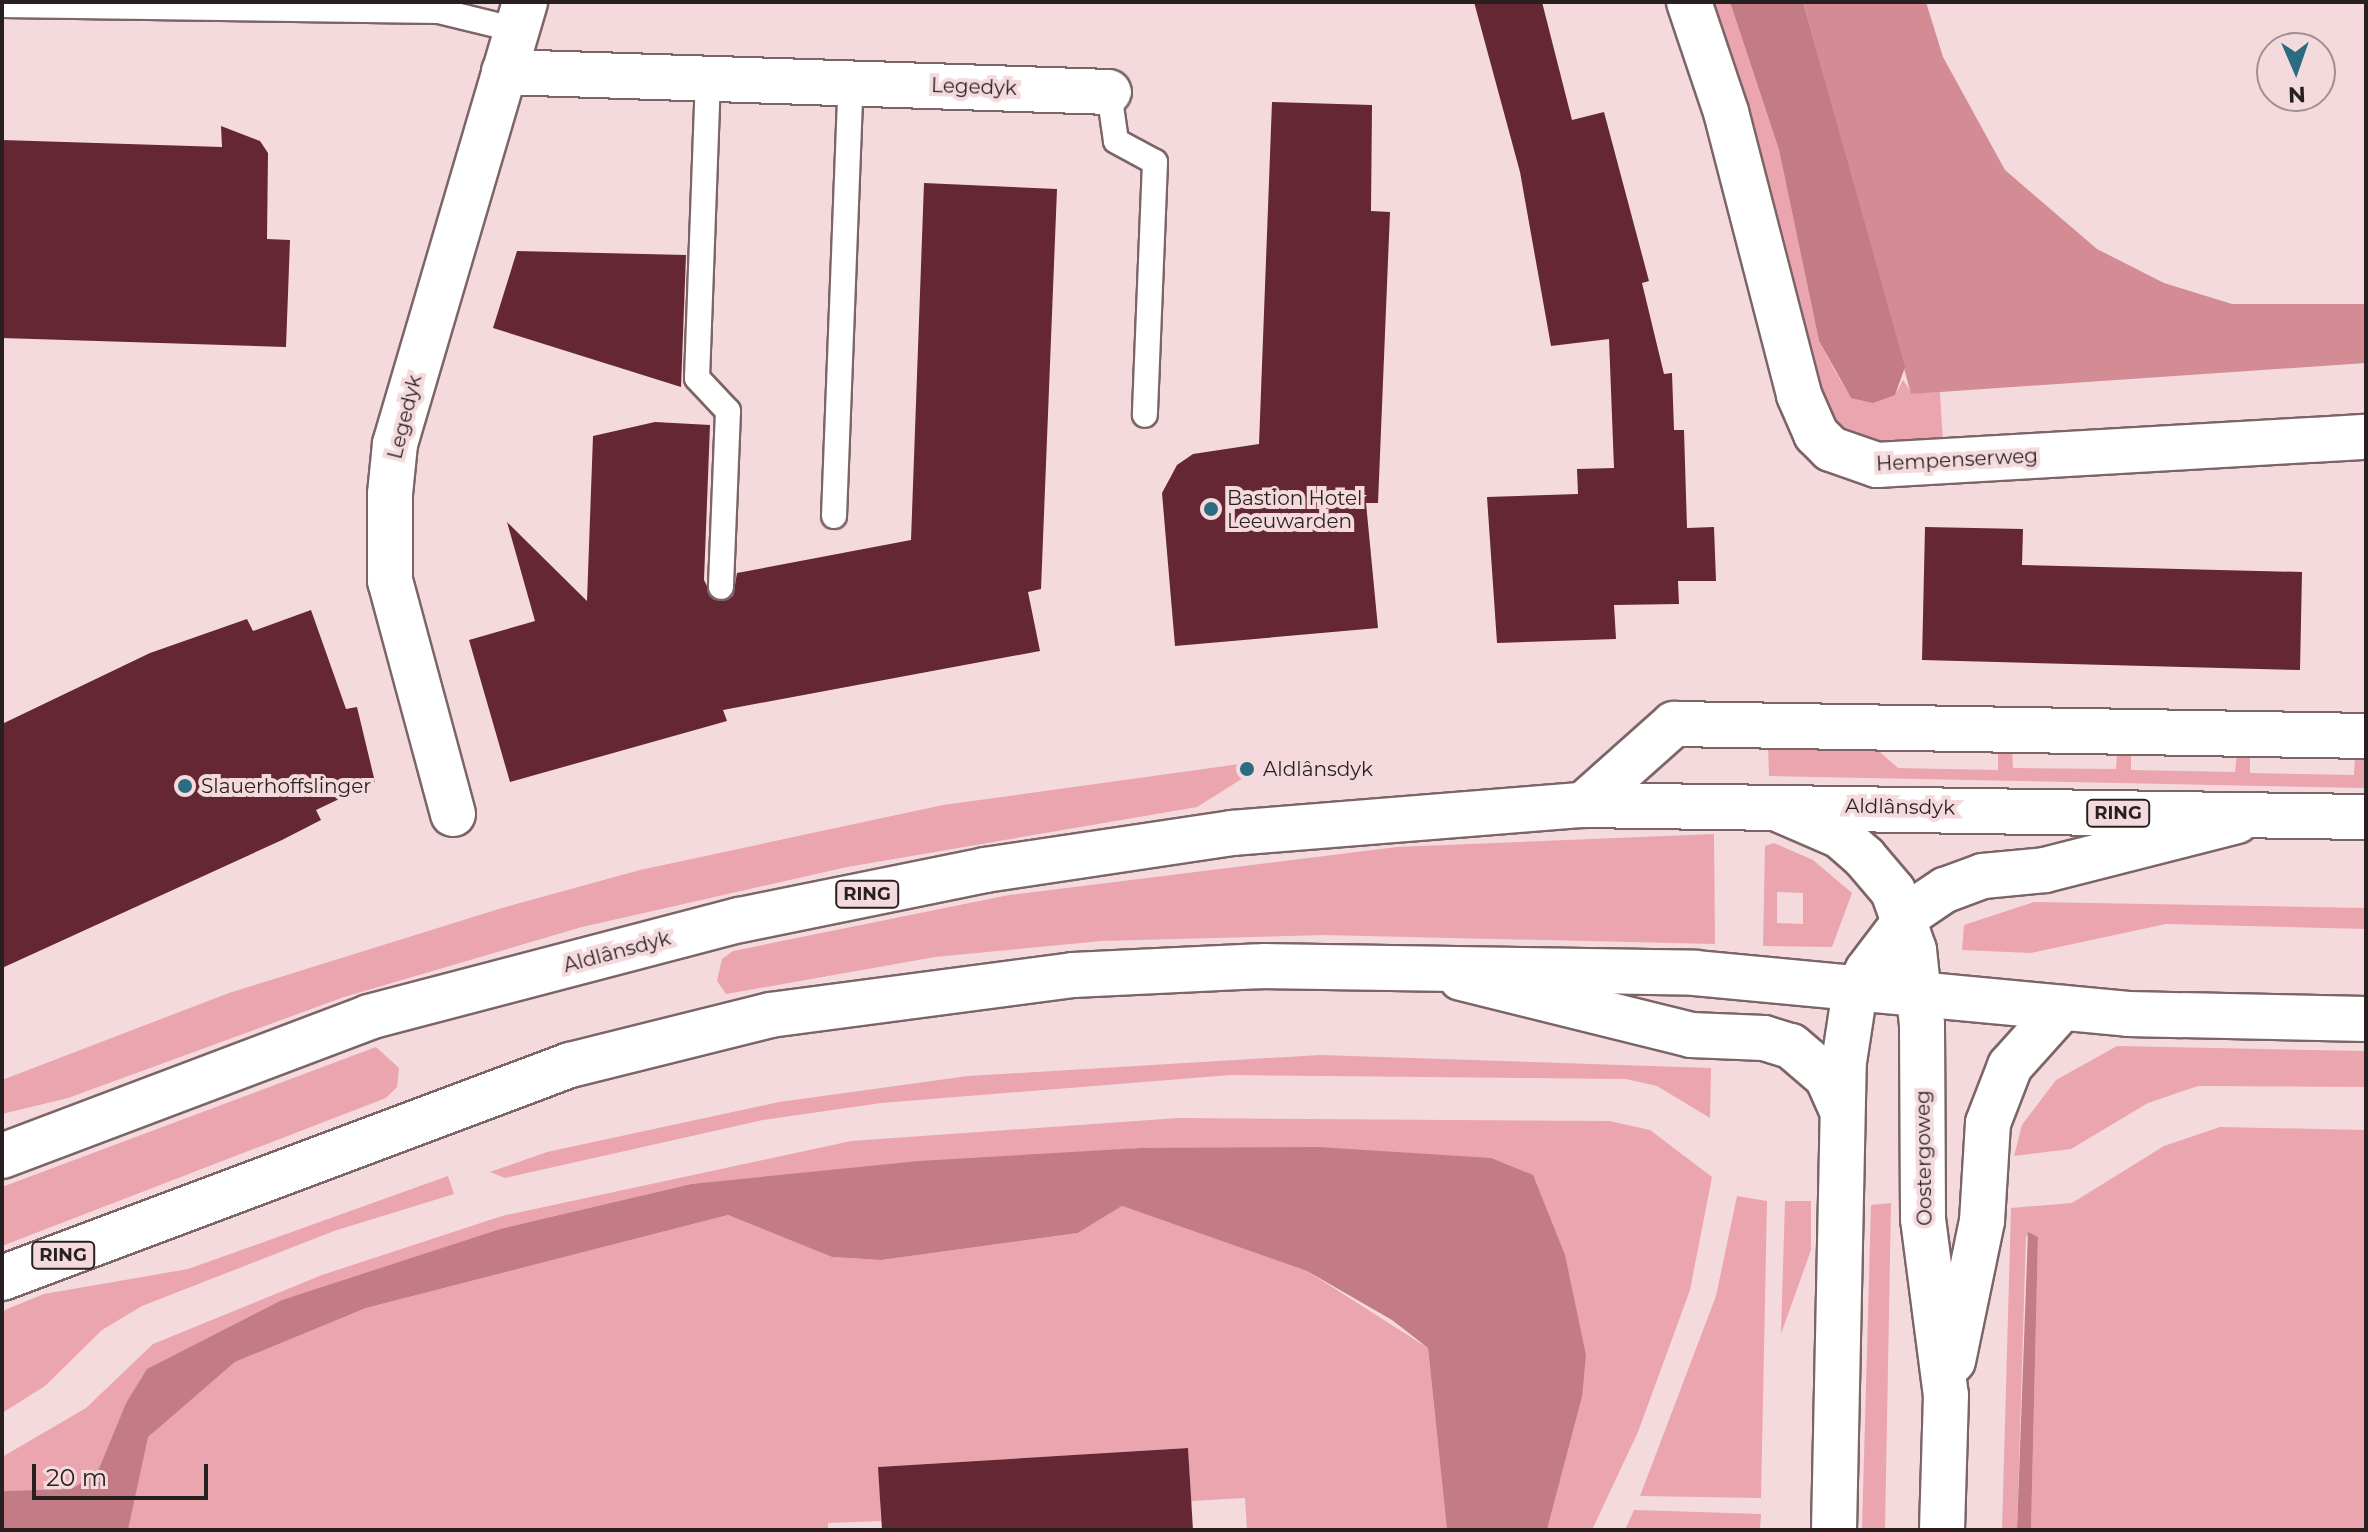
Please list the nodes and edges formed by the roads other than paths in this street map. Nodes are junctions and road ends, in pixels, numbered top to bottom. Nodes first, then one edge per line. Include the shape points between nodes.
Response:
1 (1689, 2) edge
2 (2, 5) edge
3 (521, 16) edge
4 (504, 72) junction
5 (708, 78) junction
6 (851, 83) junction
7 (1109, 92) joint
8 (1145, 415) dead end
9 (2366, 437) edge
10 (834, 516) dead end
11 (721, 587) dead end
12 (2366, 736) edge
13 (1583, 805) junction
14 (1767, 805) junction
15 (453, 814) dead end
16 (2260, 815) junction
17 (2366, 817) edge
18 (1903, 922) junction
19 (1422, 968) junction
20 (1859, 989) junction
21 (1919, 994) junction
22 (2062, 1008) junction
23 (2366, 1019) edge
24 (1843, 1121) junction
25 (2, 1156) edge
26 (2, 1278) edge
27 (1946, 1395) junction
28 (1834, 1530) edge
29 (1942, 1530) edge

1 - 9 main road, Hempenserweg via 1726,112 1799,395 1816,434 1831,449 1877,465
2 - 3 lane
3 - 4 main road, Legedyk
4 - 5 main road, Legedyk
4 - 15 main road, Legedyk via 395,444 390,494 390,581
5 - 6 main road, Legedyk
5 - 11 lane via 697,378 728,411
6 - 7 main road, Legedyk
6 - 10 lane
7 - 8 lane via 1116,141 1155,162
12 - 13 main road via 1674,724
13 - 14 main road, Aldlânsdyk / RING
13 - 25 main road, Aldlânsdyk / RING via 1232,833 985,870 740,920 369,1017
14 - 16 main road, Aldlânsdyk / RING
14 - 18 main road, Oostergoweg via 1840,836 1893,891
16 - 17 main road, Aldlânsdyk / RING
16 - 18 main road, Aldlânsdyk via 2045,870 1983,876 1945,890
18 - 20 main road
18 - 21 main road, Oostergoweg
19 - 20 main road, RING via 1695,973
19 - 24 main road via 1691,1035 1754,1037 1791,1046 1827,1077
19 - 26 main road, RING via 1265,966 1073,975 770,1015 643,1044 484,1094
20 - 21 main road, RING
20 - 24 main road via 1844,1062
21 - 22 main road, RING
21 - 27 main road, Oostergoweg via 1923,1219
22 - 23 main road, RING
22 - 27 main road, Oostergoweg via 2010,1066 1988,1123 1982,1221
24 - 28 main road
27 - 29 main road, Oostergoweg

